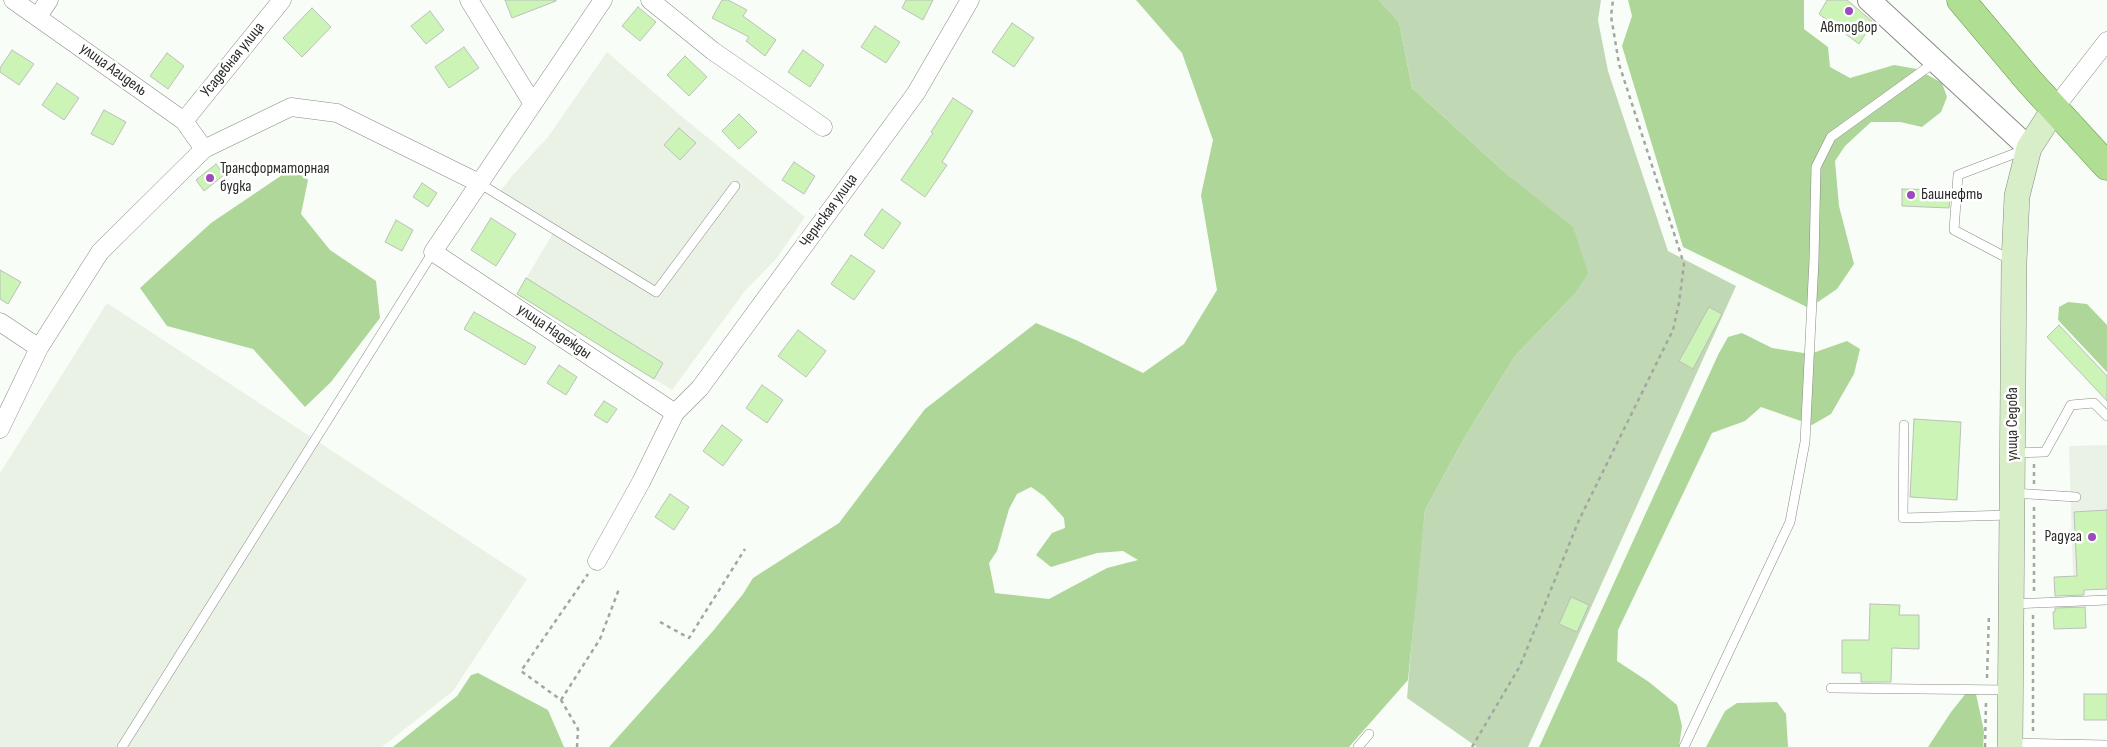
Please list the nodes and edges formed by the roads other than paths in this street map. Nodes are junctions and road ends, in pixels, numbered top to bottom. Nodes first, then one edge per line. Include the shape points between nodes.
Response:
1 (13, 0) edge
2 (49, 0) edge
3 (282, 0) edge
4 (469, 0) edge
5 (603, 0) edge
6 (650, 0) edge
7 (970, 0) edge
8 (1869, 0) edge
9 (1961, 0) edge
10 (38, 16) junction
11 (2107, 40) edge
12 (1935, 62) junction
13 (532, 104) junction
14 (2054, 109) junction
15 (184, 121) junction
16 (823, 127) dead end
17 (2029, 148) junction
18 (204, 149) junction
19 (2107, 166) edge
20 (479, 183) junction
21 (736, 186) dead end
22 (433, 252) junction
23 (2014, 262) junction
24 (0, 322) edge
25 (39, 348) junction
26 (675, 413) junction
27 (2107, 416) edge
28 (1904, 425) dead end
29 (0, 429) edge
30 (2012, 453) junction
31 (2076, 497) dead end
32 (2012, 504) junction
33 (597, 561) road end
34 (2107, 600) edge
35 (2011, 604) junction
36 (1831, 688) dead end
37 (2011, 690) junction
38 (1369, 734) dead end
39 (2010, 745) edge
40 (2107, 745) edge
41 (122, 747) edge
42 (1358, 747) edge
43 (1684, 747) edge

1 - 10 street, улица Агидель
2 - 10 street
3 - 15 street, Усадебная улица
4 - 13 street
5 - 13 street
6 - 16 street via 714,51
7 - 26 street, Чернская улица via 916,93 700,388
8 - 12 street
9 - 14 main road
10 - 15 street, улица Агидель
11 - 14 street
12 - 17 street
12 - 43 lane via 1831,137 1816,167 1804,442 1790,522
13 - 20 street
14 - 17 main road, улица Седова
14 - 19 main road
15 - 18 street, улица Агидель
17 - 23 main road, улица Седова via 2017,196
17 - 23 lane via 1958,175 1954,230
18 - 20 street via 291,107 337,113
18 - 25 street via 100,252
20 - 21 lane via 656,292
20 - 22 street
22 - 26 street, улица Надежды
22 - 41 lane
23 - 30 main road, улица Седова
24 - 25 street
25 - 29 street
26 - 33 street, Чернская улица
27 - 30 lane via 2094,402 2071,405 2045,452
28 - 32 lane via 1903,518
30 - 32 main road, улица Седова
31 - 32 lane
32 - 35 main road, улица Седова
34 - 35 lane
35 - 37 main road, улица Седова
36 - 37 lane
37 - 39 main road, улица Седова
38 - 42 lane
39 - 40 lane

